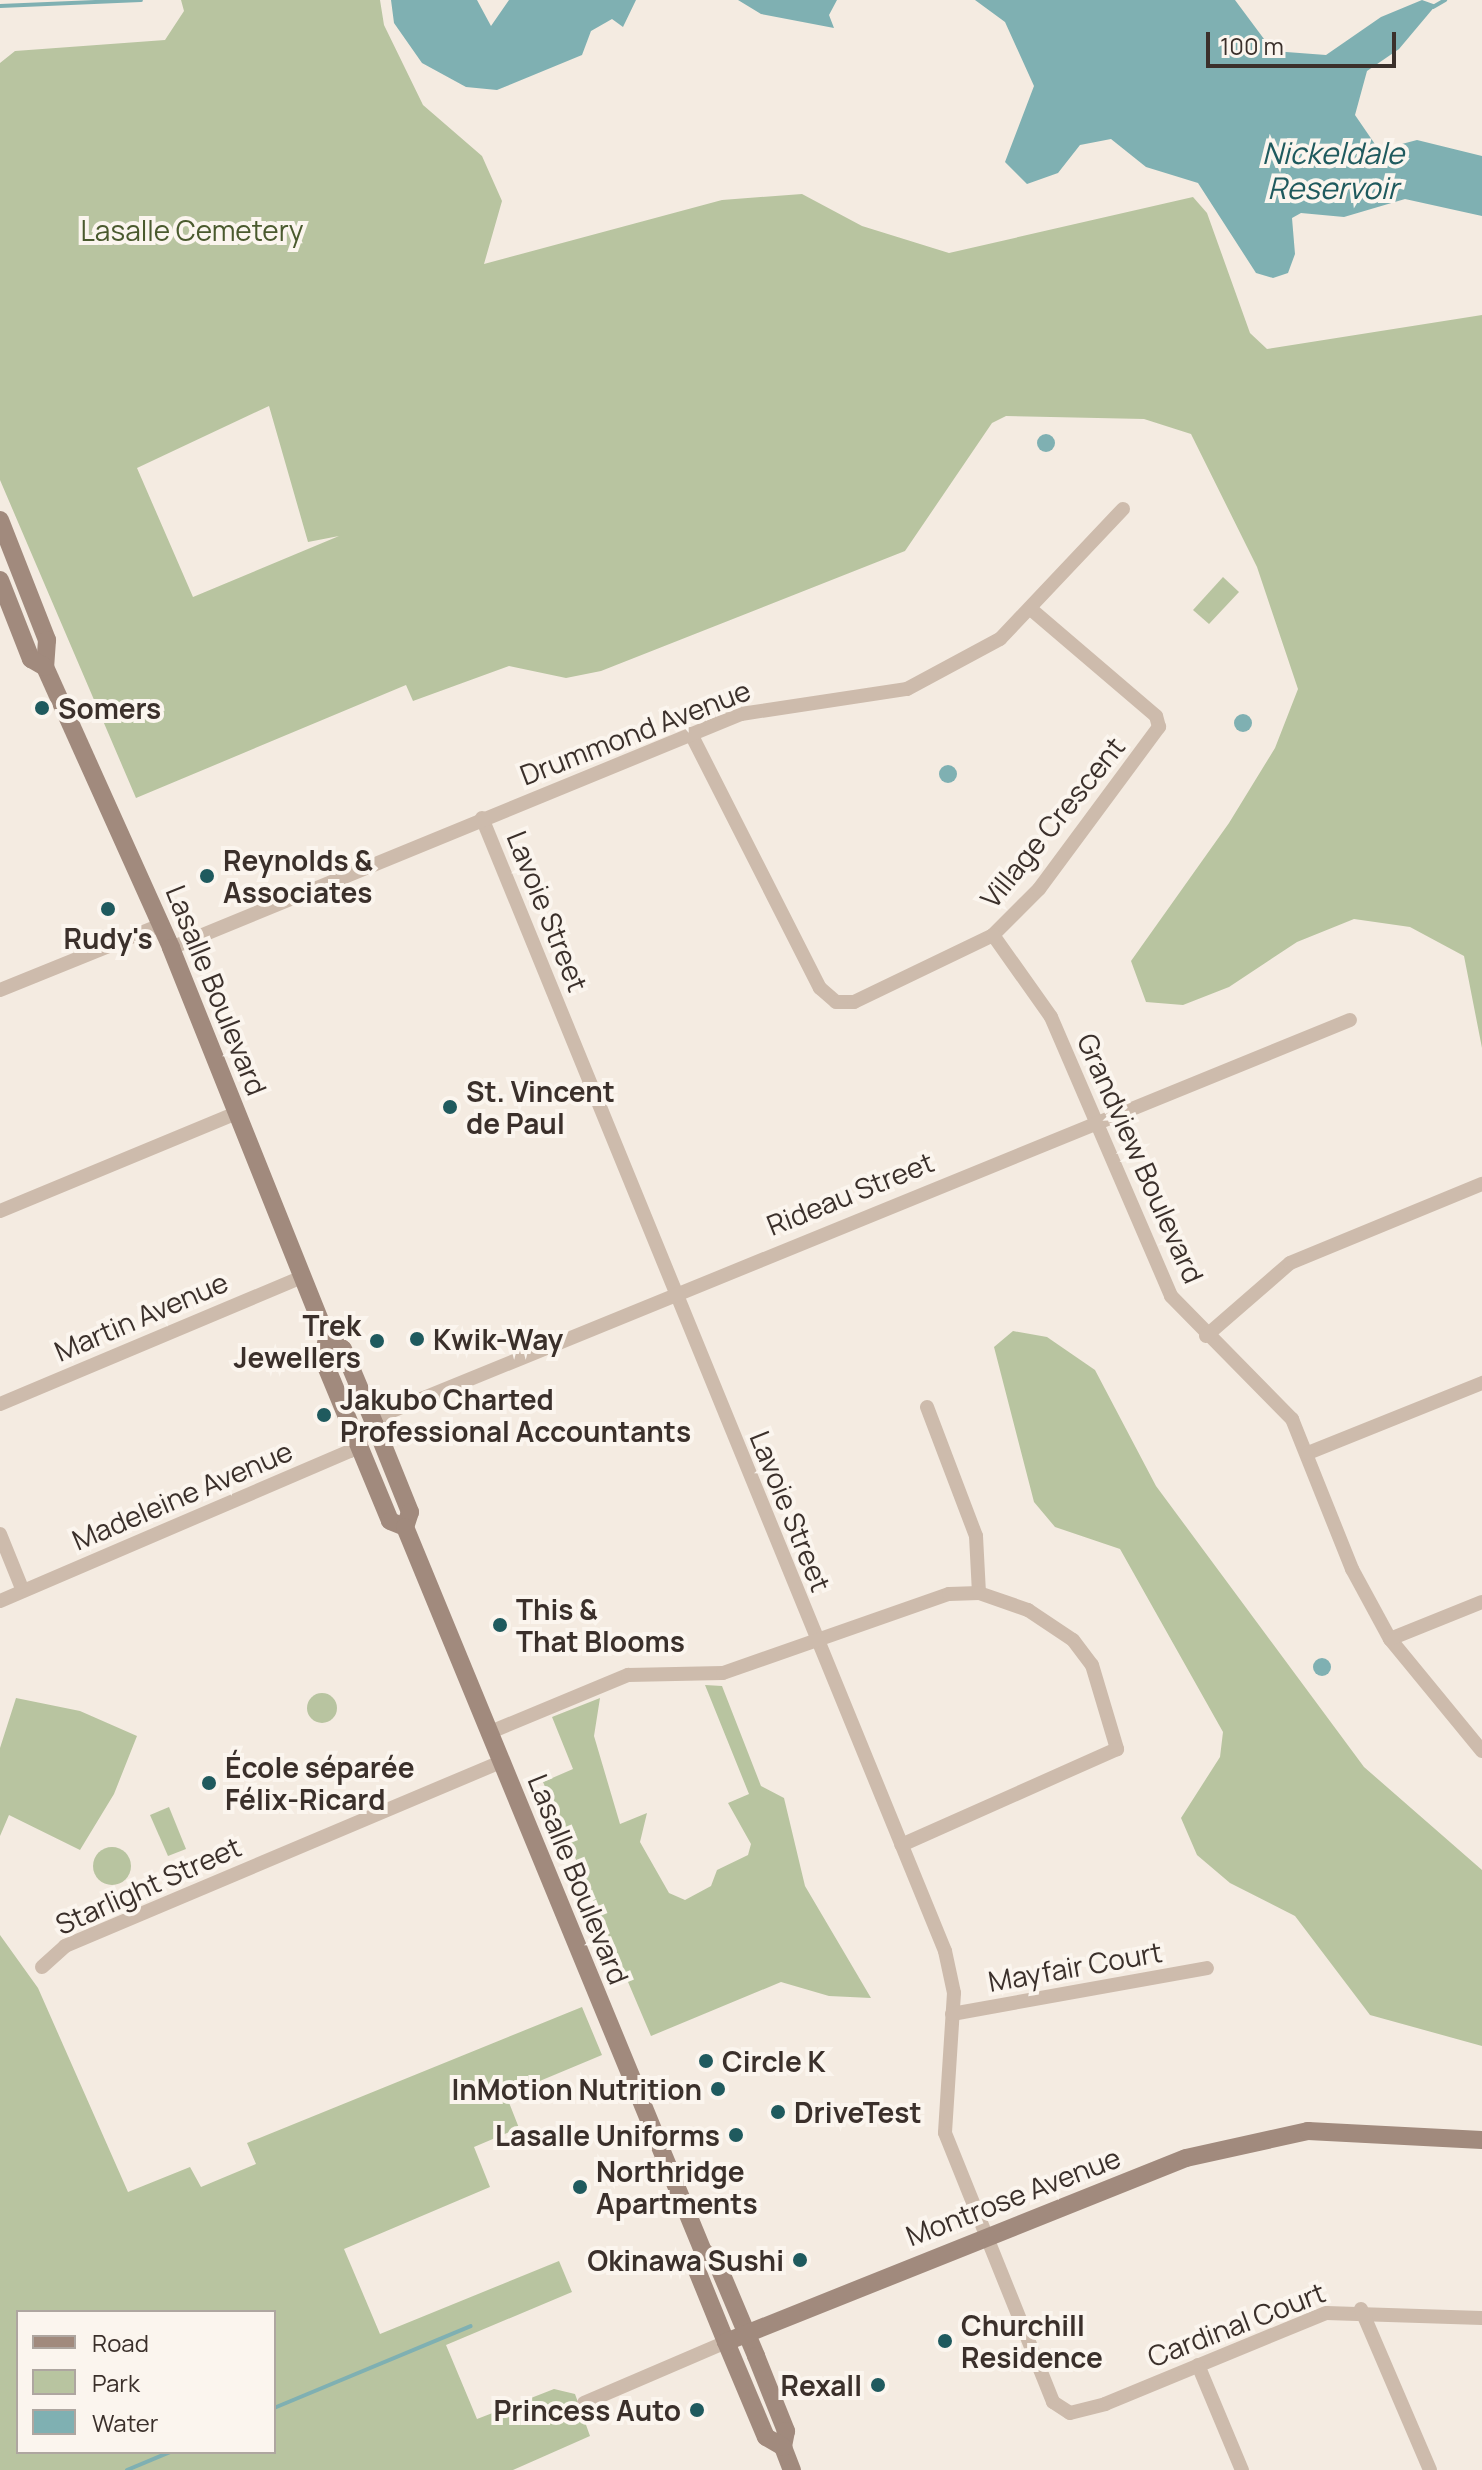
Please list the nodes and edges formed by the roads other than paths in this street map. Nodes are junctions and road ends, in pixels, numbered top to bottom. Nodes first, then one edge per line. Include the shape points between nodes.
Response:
1 (1123, 509) dead end
2 (0, 520) edge
3 (19, 566) junction
4 (0, 577) edge
5 (1032, 610) junction
6 (45, 667) junction
7 (691, 734) junction
8 (482, 818) junction
9 (161, 925) junction
10 (993, 935) junction
11 (171, 948) junction
12 (0, 990) edge
13 (1350, 1020) dead end
14 (237, 1113) junction
15 (1093, 1123) junction
16 (1482, 1184) edge
17 (0, 1211) edge
18 (302, 1277) junction
19 (673, 1293) junction
20 (1206, 1336) junction
21 (327, 1338) junction
22 (1482, 1383) edge
23 (0, 1404) edge
24 (927, 1407) dead end
25 (375, 1425) junction
26 (357, 1443) junction
27 (1308, 1453) junction
28 (405, 1527) junction
29 (0, 1534) edge
30 (23, 1591) junction
31 (979, 1593) junction
32 (0, 1601) edge
33 (1482, 1602) edge
34 (1390, 1639) junction
35 (818, 1645) junction
36 (488, 1733) junction
37 (1482, 1751) edge
38 (500, 1762) junction
39 (901, 1845) junction
40 (42, 1967) dead end
41 (1207, 1968) dead end
42 (952, 2014) junction
43 (1482, 2140) edge
44 (983, 2236) junction
45 (703, 2251) junction
46 (1361, 2309) junction
47 (1482, 2318) edge
48 (747, 2334) junction
49 (726, 2342) junction
50 (1198, 2365) junction
51 (584, 2403) dead end
52 (783, 2447) junction
53 (792, 2470) edge
54 (1242, 2470) edge
55 (1430, 2470) edge

1 - 5 street, Drummond Avenue
2 - 3 main road, Lasalle Boulevard
3 - 4 street
3 - 6 main road, Lasalle Boulevard via 47,640
4 - 6 main road, Lasalle Boulevard via 31,659
5 - 7 street, Drummond Avenue via 1000,639 907,689 741,714
5 - 10 street, Village Crescent via 1156,716 1159,727 1039,889
6 - 9 main road, Lasalle Boulevard
7 - 8 street, Drummond Avenue
7 - 10 street, Village Crescent via 820,988 836,1002 868,996
8 - 11 street, Drummond Avenue
8 - 19 street, Lavoie Street
9 - 11 main road, Lasalle Boulevard
9 - 12 street
10 - 15 street, Grandview Boulevard via 1051,1017
11 - 14 main road, Lasalle Boulevard
13 - 15 street, Rideau Street
14 - 17 street
14 - 18 main road, Lasalle Boulevard
15 - 19 street, Rideau Street
15 - 20 street, Grandview Boulevard via 1171,1296
16 - 20 street via 1290,1263
18 - 21 main road, Lasalle Boulevard
18 - 23 street, Martin Avenue
19 - 25 street, Rideau Street via 387,1413
19 - 35 street, Lavoie Street
20 - 27 street, Grandview Boulevard via 1268,1390
21 - 25 main road, Lasalle Boulevard via 343,1349
21 - 26 main road, Lasalle Boulevard via 323,1359
22 - 27 street
24 - 31 street via 976,1536
25 - 26 street, Madeleine Avenue
25 - 28 main road, Lasalle Boulevard via 410,1512
26 - 28 main road, Lasalle Boulevard via 390,1521
26 - 30 street, Madeleine Avenue
27 - 34 street, Grandview Boulevard via 1352,1569
28 - 36 main road, Lasalle Boulevard
29 - 30 street
30 - 32 street, Madeleine Avenue
31 - 35 street via 949,1594
31 - 39 street via 1028,1610 1073,1640 1092,1665 1117,1749
33 - 34 street
34 - 37 street, Grandview Boulevard
35 - 36 street via 723,1673 628,1675
35 - 39 street, Lavoie Street
36 - 38 main road, Lasalle Boulevard
38 - 40 street, Starlight Street via 65,1946
38 - 45 main road, Lasalle Boulevard
39 - 42 street, Lavoie Street via 945,1951
41 - 42 street, Mayfair Court
42 - 44 street, Lavoie Street via 945,2133
43 - 44 main road, Montrose Avenue via 1322,2131 1266,2137 1186,2158
44 - 48 main road, Montrose Avenue
44 - 50 street, Cardinal Court via 1053,2402 1070,2413
45 - 48 main road, Lasalle Boulevard via 717,2263
45 - 49 main road, Lasalle Boulevard via 696,2268
46 - 47 street, Cardinal Court
46 - 50 street, Cardinal Court via 1326,2313
46 - 55 street
48 - 49 main road, Montrose Avenue
48 - 52 main road, Lasalle Boulevard via 786,2431
49 - 51 street, Montrose Avenue
49 - 52 main road, Lasalle Boulevard via 766,2437
50 - 54 street
52 - 53 main road, Lasalle Boulevard

